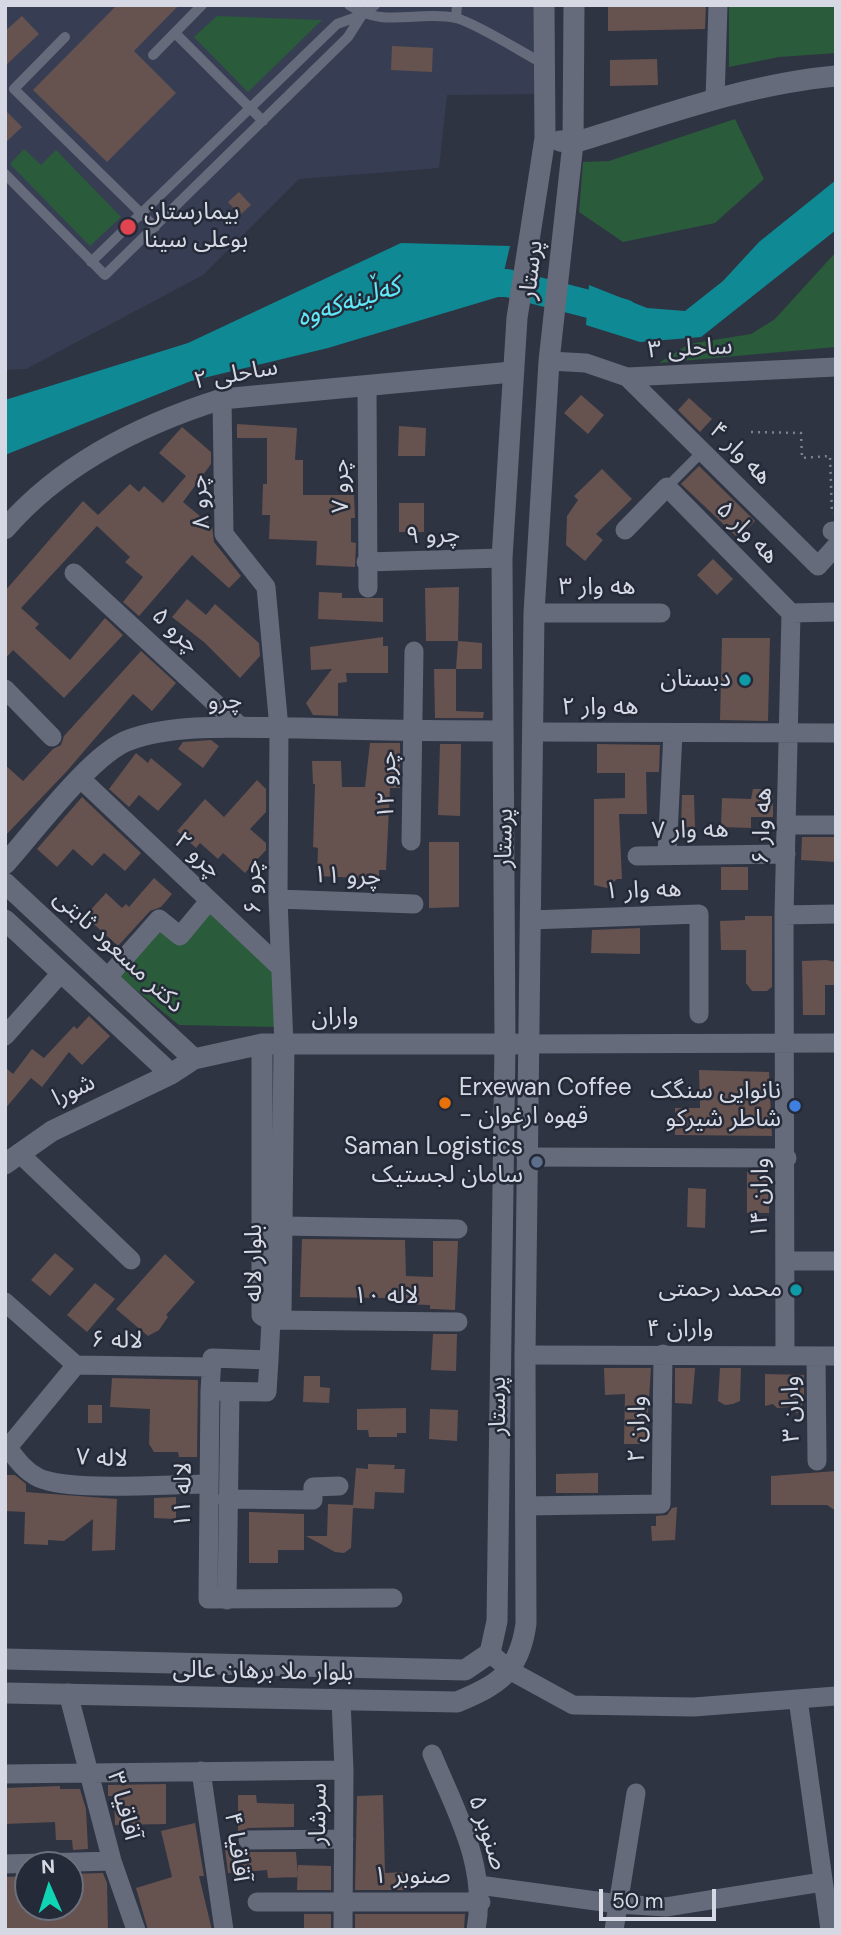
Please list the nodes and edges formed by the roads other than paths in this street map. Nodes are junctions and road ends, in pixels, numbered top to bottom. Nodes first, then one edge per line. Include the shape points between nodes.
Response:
1 (202, 5) edge
2 (349, 5) edge
3 (375, 5) edge
4 (457, 5) edge
5 (544, 5) edge
6 (574, 5) edge
7 (718, 5) edge
8 (362, 15) junction
9 (456, 18) junction
10 (175, 33) junction
11 (65, 37) dead end
12 (153, 55) dead end
13 (544, 64) junction
14 (836, 76) edge
15 (715, 100) junction
16 (250, 108) junction
17 (262, 121) junction
18 (545, 138) junction
19 (573, 143) junction
20 (5, 174) edge
21 (140, 214) junction
22 (155, 227) junction
23 (91, 262) junction
24 (549, 361) junction
25 (836, 367) edge
26 (512, 372) junction
27 (627, 377) junction
28 (367, 384) junction
29 (222, 399) junction
30 (702, 452) junction
31 (667, 487) junction
32 (5, 529) edge
33 (625, 530) dead end
34 (835, 536) edge
35 (502, 558) junction
36 (366, 562) junction
37 (74, 573) dead end
38 (266, 587) joint
39 (368, 589) dead end
40 (836, 612) edge
41 (534, 613) junction
42 (661, 613) dead end
43 (791, 613) junction
44 (414, 650) dead end
45 (5, 689) edge
46 (241, 727) junction
47 (279, 728) junction
48 (415, 731) junction
49 (502, 731) junction
50 (532, 732) junction
51 (673, 733) junction
52 (836, 733) edge
53 (790, 735) junction
54 (52, 737) dead end
55 (81, 779) junction
56 (787, 825) junction
57 (836, 825) edge
58 (411, 841) dead end
59 (667, 854) junction
60 (786, 854) junction
61 (637, 856) dead end
62 (5, 864) edge
63 (5, 883) edge
64 (278, 899) junction
65 (209, 901) junction
66 (414, 904) dead end
67 (836, 914) edge
68 (784, 915) junction
69 (5, 920) edge
70 (530, 920) junction
71 (280, 967) junction
72 (61, 973) junction
73 (107, 978) junction
74 (699, 1014) dead end
75 (5, 1036) edge
76 (786, 1042) junction
77 (836, 1043) edge
78 (262, 1044) junction
79 (505, 1044) junction
80 (530, 1044) junction
81 (284, 1045) junction
82 (194, 1059) junction
83 (171, 1074) junction
84 (526, 1157) junction
85 (12, 1158) edge
86 (786, 1158) junction
87 (282, 1226) junction
88 (458, 1229) dead end
89 (131, 1260) dead end
90 (785, 1261) junction
91 (836, 1261) edge
92 (5, 1302) edge
93 (271, 1320) junction
94 (458, 1322) dead end
95 (663, 1354) junction
96 (525, 1355) junction
97 (785, 1355) junction
98 (826, 1356) edge
99 (269, 1360) junction
100 (76, 1365) junction
101 (210, 1367) junction
102 (220, 1391) junction
103 (6, 1449) edge
104 (817, 1461) dead end
105 (208, 1484) junction
106 (339, 1486) dead end
107 (227, 1499) junction
108 (525, 1506) junction
109 (393, 1598) dead end
110 (218, 1600) junction
111 (490, 1653) junction
112 (5, 1659) edge
113 (511, 1671) junction
114 (5, 1693) edge
115 (68, 1693) junction
116 (836, 1696) edge
117 (798, 1699) junction
118 (341, 1700) junction
119 (432, 1754) dead end
120 (344, 1770) junction
121 (201, 1771) junction
122 (89, 1773) junction
123 (5, 1774) edge
124 (636, 1793) dead end
125 (344, 1839) junction
126 (248, 1840) dead end
127 (112, 1861) junction
128 (5, 1864) edge
129 (822, 1882) junction
130 (480, 1894) junction
131 (257, 1902) dead end
132 (342, 1902) junction
133 (618, 1904) junction
134 (136, 1930) edge
135 (224, 1930) edge
136 (342, 1930) edge
137 (477, 1930) edge
138 (614, 1930) edge
139 (830, 1930) edge

1 - 10 lane
2 - 8 lane
3 - 8 lane
4 - 9 lane
5 - 13 main road, پرستار
6 - 19 main road, پرستار
7 - 15 street
8 - 9 lane
8 - 16 lane via 337,24
8 - 17 lane via 348,37
9 - 13 lane
10 - 12 lane
10 - 16 lane
11 - 21 lane via 14,89
13 - 18 main road, پرستار
14 - 15 main road via 797,79
15 - 19 main road
16 - 17 lane
16 - 21 lane
17 - 22 lane
18 - 19 main road
18 - 26 main road, پرستار
19 - 24 main road, پرستار
20 - 23 lane
21 - 22 lane
21 - 23 lane
22 - 23 lane via 105,275
24 - 27 street, ساحلی ۳ via 586,363
24 - 41 main road, پرستار
25 - 27 street, ساحلی ۳
26 - 28 main road, ساحلی ۲
26 - 35 main road, پرستار
27 - 30 street, هه وار ۴
28 - 29 main road, ساحلی ۲
28 - 36 street, چرو ۷
29 - 32 main road, ساحلی ۲ via 158,423 68,472 28,502
29 - 38 street, چرو ۸ via 224,534
30 - 31 lane
30 - 34 street, هه وار ۴ via 818,566
31 - 33 street
31 - 43 street, هه وار ۵
35 - 36 street, چرو ۹
35 - 49 main road, پرستار
36 - 39 street, چرو ۷
37 - 46 street, چرو ۵
38 - 47 street, چرو ۶
40 - 43 street
41 - 42 street, هه وار ۳
41 - 50 main road, پرستار
43 - 53 street, هه وار ۶
44 - 48 street, چرو ۱۲
45 - 54 street
46 - 47 main road, چرو
46 - 55 main road, چرو via 164,732 128,740 108,751
47 - 48 main road, چرو
47 - 64 street, چرو ۶
48 - 49 main road, چرو
48 - 58 street, چرو ۱۲
49 - 79 main road, پرستار
50 - 51 street, هه وار ۲
50 - 70 main road, پرستار
51 - 53 street, هه وار ۲
51 - 59 street
52 - 53 street, هه وار ۲
53 - 56 street, هه وار ۶
55 - 62 main road, چرو
55 - 65 street, چرو ۲
56 - 57 street
56 - 60 street, هه وار ۶
59 - 60 street, هه وار ۷
59 - 61 street, هه وار ۷
60 - 68 street, هه وار ۶
63 - 73 main road, دکتر مسعود ثابتی
64 - 66 street, چرو ۱۱
64 - 71 street, چرو ۶
65 - 71 street, چرو ۲
65 - 73 street via 180,936 159,919
67 - 68 street
68 - 76 street, هه وار ۶
69 - 72 main road
70 - 74 street, هه وار ۱ via 699,914
70 - 80 main road, پرستار
71 - 81 street, چرو ۶
72 - 75 street
72 - 83 main road
73 - 82 main road, دکتر مسعود ثابتی
76 - 77 street
76 - 80 street
76 - 86 street, واران ۱۴
78 - 81 main road, واران
78 - 82 main road, واران
78 - 93 main road, بلوار لاله via 262,1315
79 - 80 main road
79 - 81 main road, واران
79 - 111 main road, پرستار via 497,1621
80 - 84 main road, پرستار
81 - 87 main road, بلوار لاله
82 - 83 main road, واران
83 - 85 main road, شورا via 52,1131
84 - 86 street
84 - 96 main road, پرستار
85 - 89 street
86 - 90 street, واران ۱۴
87 - 88 street
87 - 93 main road, بلوار لاله via 281,1314
90 - 91 street
90 - 97 street, واران ۱۴
92 - 100 street, لاله ۶
93 - 94 street, لاله ۱۰
93 - 99 street
95 - 96 street, واران ۴
95 - 97 street, واران ۴
95 - 108 street, واران ۲ via 661,1504
96 - 108 main road, پرستار
97 - 98 street, واران ۴
98 - 104 street, واران ۳
99 - 101 street, لاله ۶ via 212,1359
99 - 102 street via 267,1391
100 - 101 street, لاله ۶
100 - 103 street
101 - 102 street
102 - 105 street, لاله ۱۱
102 - 107 street, لاله ۱۱
103 - 105 street, لاله ۷ via 40,1479 76,1484
105 - 110 street, لاله ۱۱
106 - 107 street, لاله ۱۱ via 313,1487 313,1500
107 - 110 street, لاله ۱۱
108 - 113 main road, پرستار via 526,1624 523,1648
109 - 110 street
111 - 112 main road, بلوار ملا برهان عالی via 465,1670
111 - 113 street
113 - 117 street via 573,1705 694,1707
113 - 118 main road, بلوار ملا برهان عالی via 489,1688 457,1702
114 - 115 main road, بلوار ملا برهان عالی
115 - 118 main road, بلوار ملا برهان عالی
115 - 122 street, آقاقیا ۳
116 - 117 street
117 - 129 street
118 - 120 street, سرشار
119 - 130 street, صنوبر ۵ via 473,1854
120 - 121 street
120 - 125 street, سرشار
121 - 122 street
121 - 135 street, آقاقیا ۴
122 - 123 street
122 - 127 street, آقاقیا ۳
124 - 133 street
125 - 126 street
125 - 132 street, سرشار
127 - 128 street
127 - 134 street, آقاقیا ۳
129 - 133 street, صنوبر ۱ via 666,1907
129 - 139 street
130 - 132 street, صنوبر ۱
130 - 133 street, صنوبر ۱
130 - 137 street, صنوبر ۵
131 - 132 street, صنوبر ۱
132 - 136 street, سرشار
133 - 138 street

